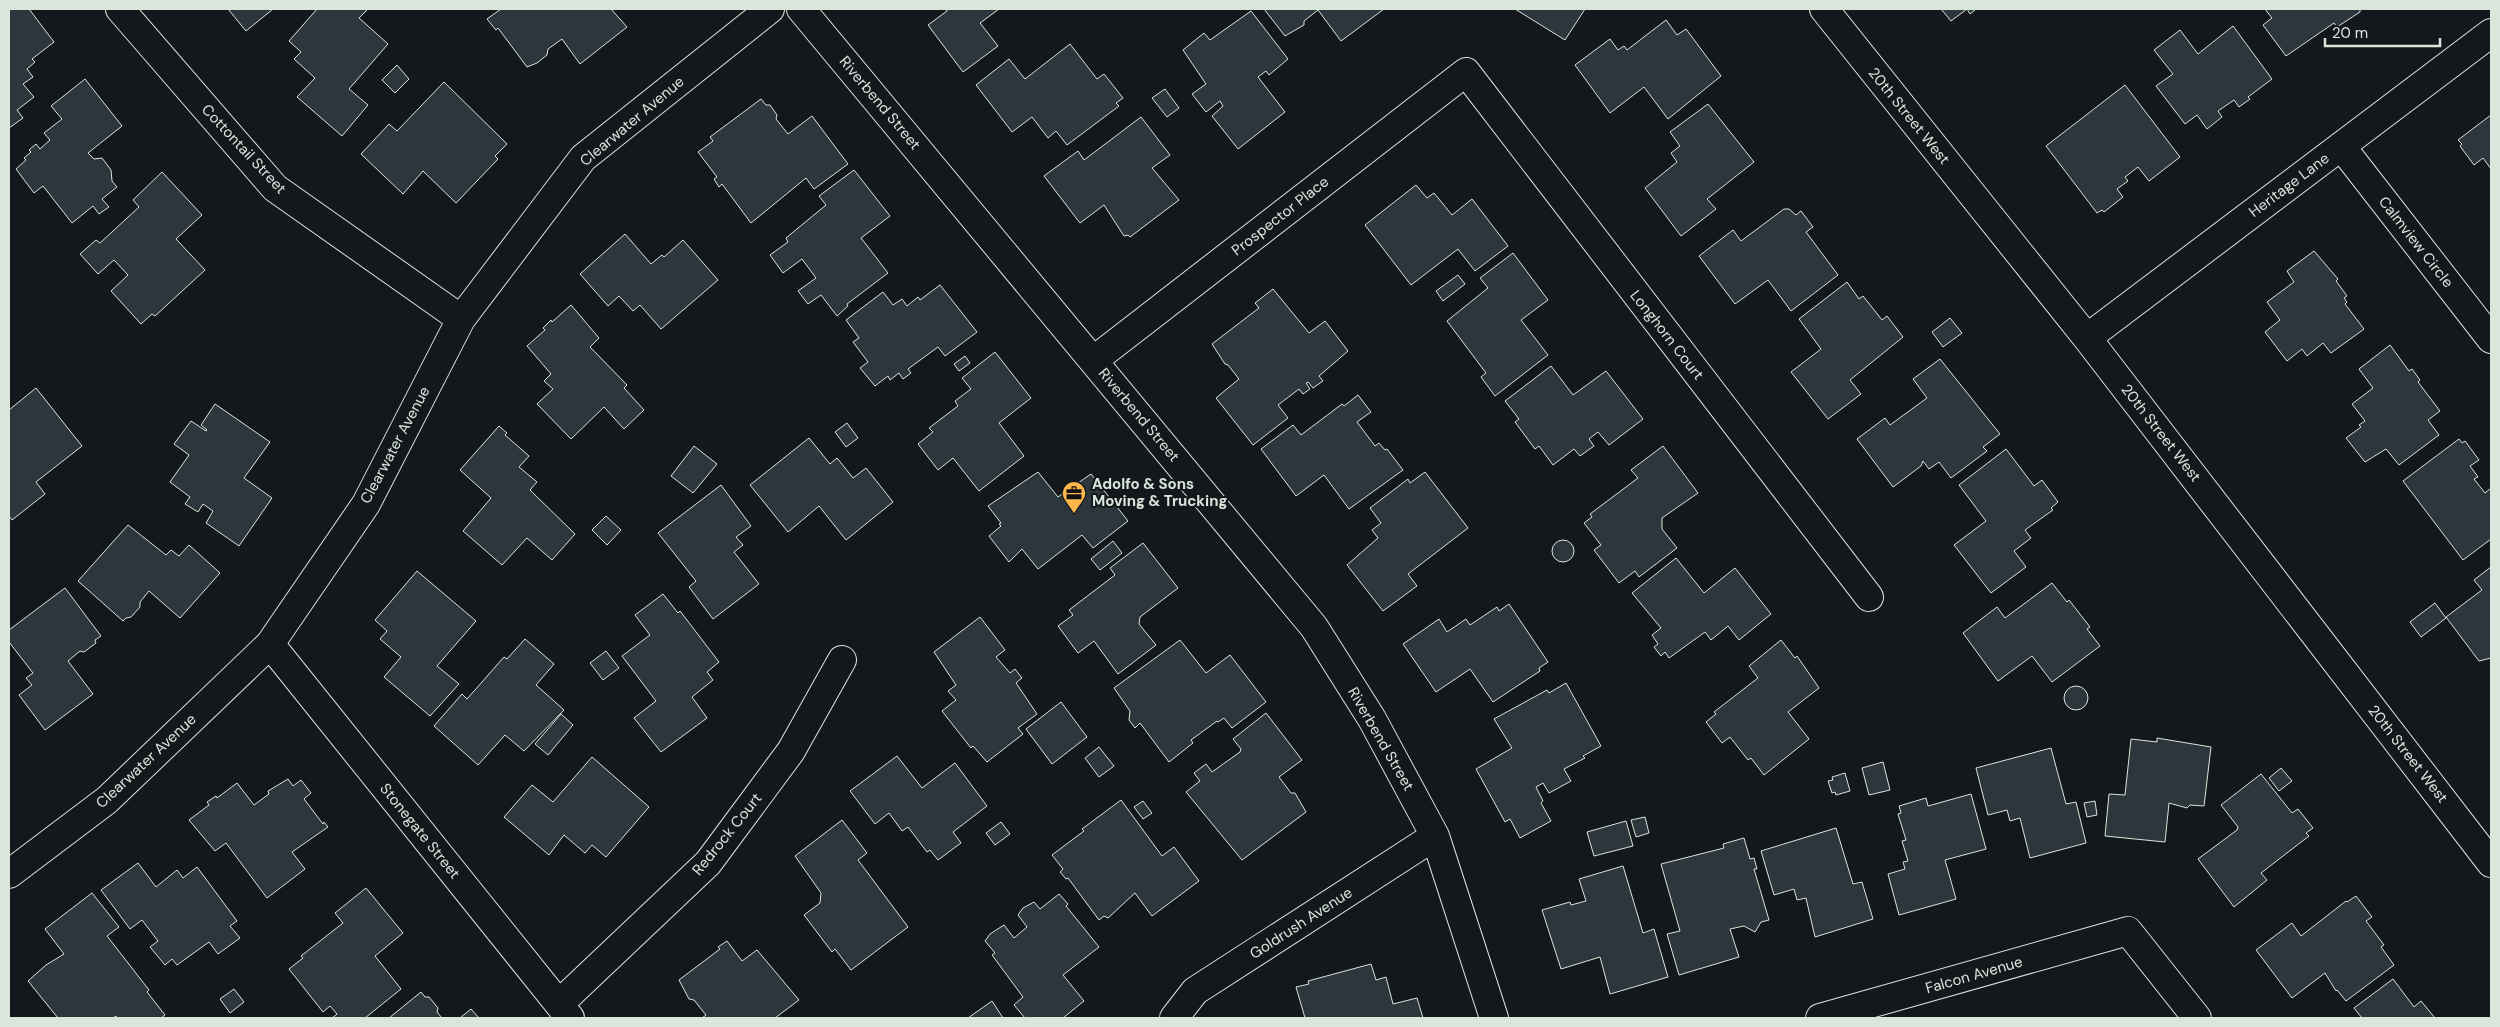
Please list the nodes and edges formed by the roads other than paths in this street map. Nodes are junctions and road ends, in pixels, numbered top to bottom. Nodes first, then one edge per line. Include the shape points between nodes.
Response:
1 (120, 9) edge
2 (770, 9) edge
3 (801, 9) edge
4 (1824, 9) edge
5 (2491, 33) edge
6 (1466, 72) joint
7 (2340, 146) junction
8 (461, 319) junction
9 (2087, 338) junction
10 (2491, 339) edge
11 (1094, 360) junction
12 (1869, 597) dead end
13 (270, 644) junction
14 (842, 660) dead end
15 (1435, 836) junction
16 (2491, 862) edge
17 (9, 874) edge
18 (565, 1011) edge
19 (1174, 1018) edge
20 (1494, 1018) edge
21 (1820, 1018) edge
22 (2197, 1018) edge

1 - 8 street, Cottontail Street via 276,188
2 - 8 street, Clearwater Avenue via 583,158
3 - 11 street, Riverbend Street
4 - 9 street, 20th Street West
5 - 7 street, Heritage Lane
6 - 11 street, Prospector Place
6 - 12 street, Longhorn Court
7 - 9 street, Heritage Lane
7 - 10 street, Calmview Circle
8 - 13 street, Clearwater Avenue via 366,504
9 - 16 street, 20th Street West
11 - 15 street, Riverbend Street via 1314,627 1372,720
13 - 17 street, Clearwater Avenue via 107,800
13 - 18 street, Stonegate Street
14 - 18 street, Redrock Court via 791,751 708,863
15 - 19 street, Goldrush Avenue via 1195,991
15 - 20 street, Riverbend Street
21 - 22 street, Falcon Avenue via 2128,931

